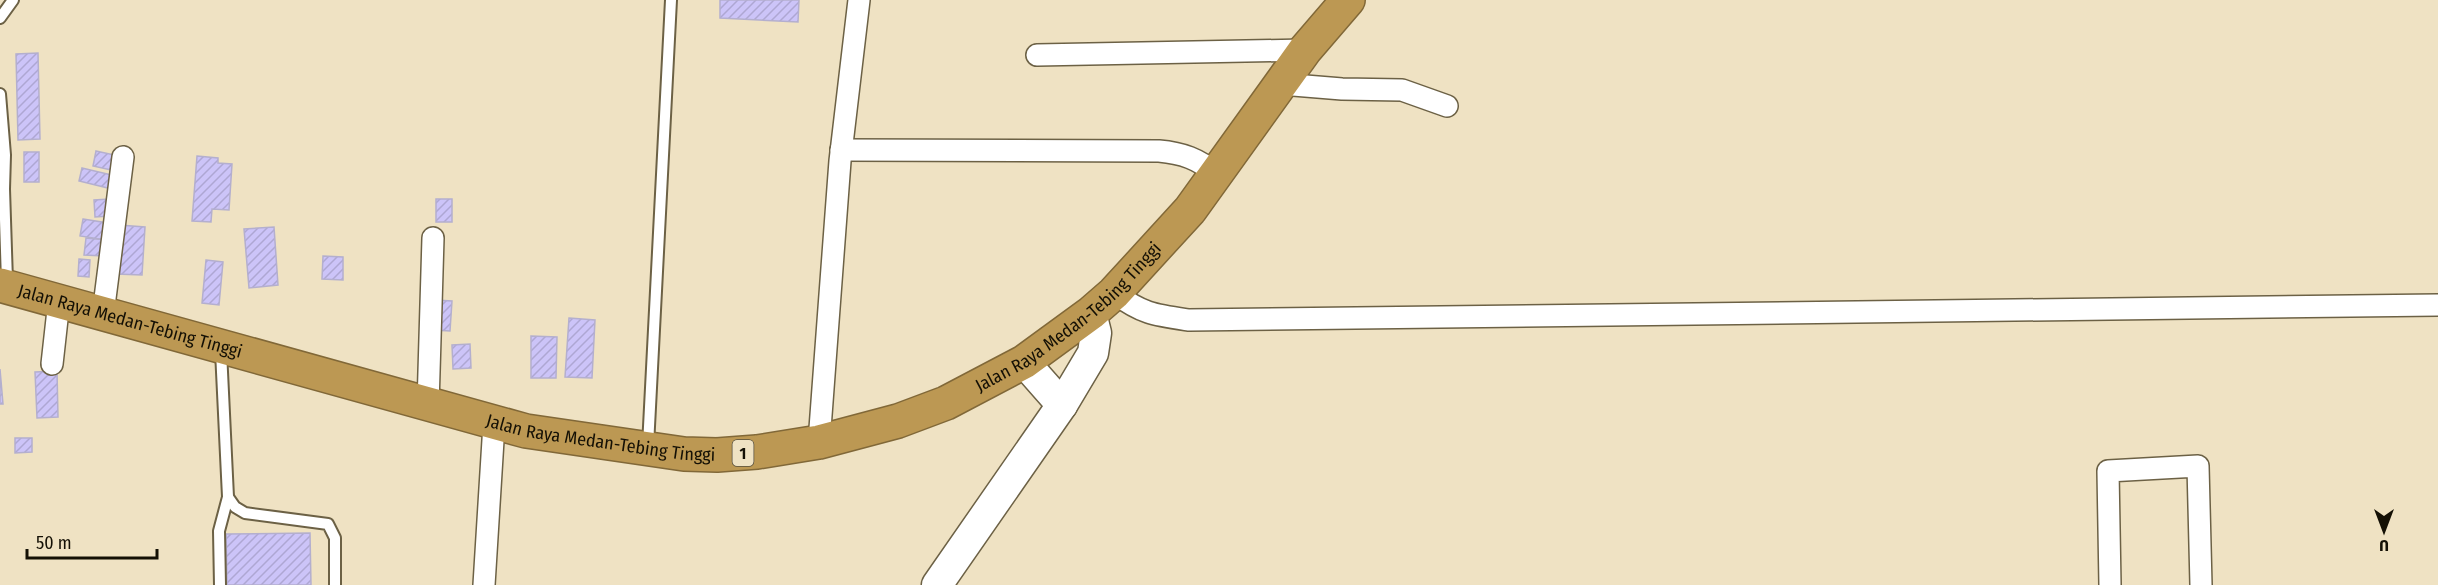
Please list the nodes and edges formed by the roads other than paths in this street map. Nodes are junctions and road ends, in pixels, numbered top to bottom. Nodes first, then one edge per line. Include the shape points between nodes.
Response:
1 (13, 0) edge
2 (671, 0) edge
3 (859, 0) edge
4 (1339, 5) edge
5 (0, 18) edge
6 (1305, 50) junction
7 (1037, 55) dead end
8 (1281, 84) junction
9 (0, 94) edge
10 (1448, 106) dead end
11 (841, 150) junction
12 (123, 157) dead end
13 (1216, 174) junction
14 (2, 188) edge
15 (433, 238) dead end
16 (3, 286) edge
17 (59, 301) junction
18 (1103, 303) junction
19 (2438, 305) edge
20 (103, 314) junction
21 (221, 347) junction
22 (1024, 362) junction
23 (52, 364) dead end
24 (428, 405) junction
25 (1062, 405) junction
26 (494, 424) junction
27 (819, 441) junction
28 (648, 449) junction
29 (228, 497) junction
30 (220, 585) edge
31 (335, 585) edge
32 (484, 585) edge
33 (937, 585) edge
34 (2110, 585) edge
35 (2201, 585) edge

1 - 5 lane
2 - 28 lane
3 - 11 street
4 - 6 highway, Jalan Raya Medan-Tebing Tinggi / 1
6 - 7 street
6 - 8 highway, Jalan Raya Medan-Tebing Tinggi / 1
8 - 10 street via 1402,90
8 - 13 highway, Jalan Raya Medan-Tebing Tinggi / 1
9 - 14 lane via 5,162
11 - 13 street via 1159,151 1193,158
11 - 27 street
12 - 20 street
13 - 18 highway, Jalan Raya Medan-Tebing Tinggi / 1 via 1190,210
14 - 16 lane
15 - 24 street
16 - 17 highway, Jalan Raya Medan-Tebing Tinggi / 1
17 - 20 highway, Jalan Raya Medan-Tebing Tinggi / 1
17 - 23 street
18 - 19 street via 1189,320
18 - 22 highway, Jalan Raya Medan-Tebing Tinggi / 1
18 - 25 street via 1093,354
20 - 21 highway, Jalan Raya Medan-Tebing Tinggi / 1
21 - 24 highway, Jalan Raya Medan-Tebing Tinggi / 1
21 - 29 lane
22 - 25 street
22 - 27 highway, Jalan Raya Medan-Tebing Tinggi / 1 via 946,403 898,421
24 - 26 highway, Jalan Raya Medan-Tebing Tinggi / 1
25 - 33 street
26 - 28 highway, Jalan Raya Medan-Tebing Tinggi / 1 via 566,439
26 - 32 street
27 - 28 highway, Jalan Raya Medan-Tebing Tinggi / 1 via 717,455
29 - 30 lane via 219,531
29 - 31 lane via 245,513 328,524 335,538
34 - 35 street via 2108,471 2198,466

